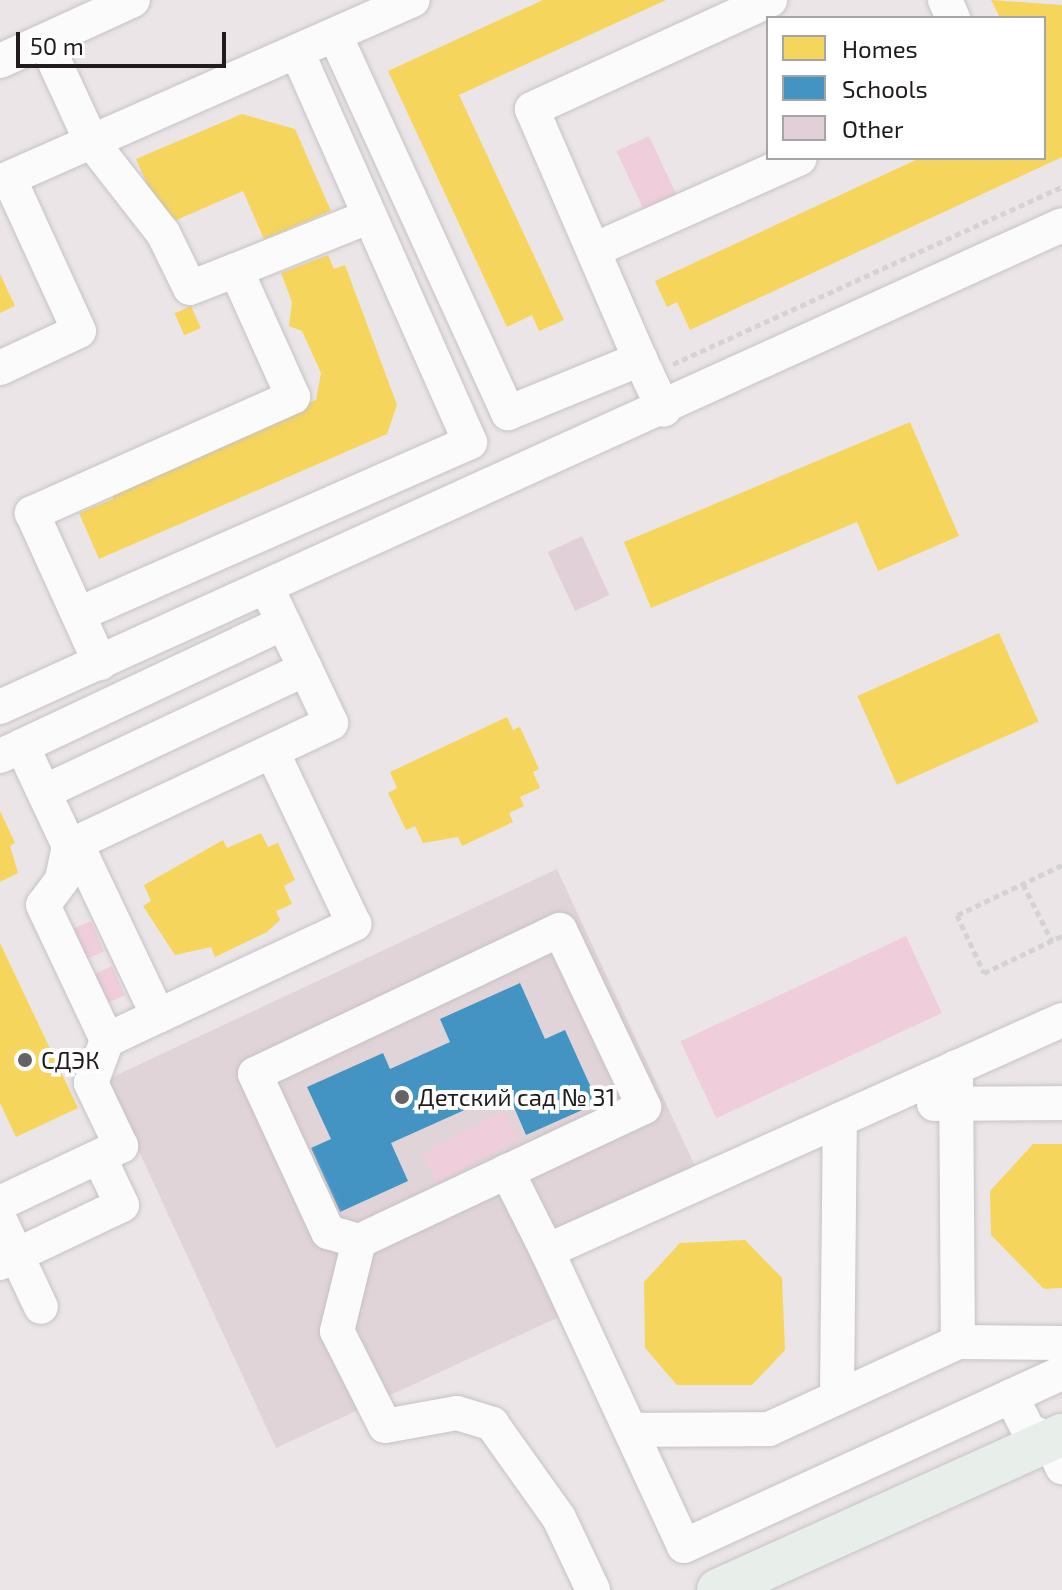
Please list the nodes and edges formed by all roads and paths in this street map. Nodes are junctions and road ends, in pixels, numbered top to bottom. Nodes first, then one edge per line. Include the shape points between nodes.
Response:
1 (133, 0) edge
2 (413, 0) edge
3 (770, 0) edge
4 (335, 35) junction
5 (45, 41) junction
6 (297, 52) junction
7 (0, 61) edge
8 (91, 141) junction
9 (796, 160) edge
10 (4, 180) edge
11 (1062, 187) edge
12 (370, 216) junction
13 (1062, 225) edge
14 (596, 249) junction
15 (236, 270) junction
16 (644, 367) junction
17 (0, 368) edge
18 (664, 410) junction
19 (267, 588) junction
20 (79, 614) junction
21 (283, 623) junction
22 (100, 663) junction
23 (305, 669) junction
24 (0, 707) edge
25 (11, 751) edge
26 (272, 751) junction
27 (44, 792) junction
28 (73, 845) junction
29 (1060, 866) edge
30 (1062, 877) edge
31 (1023, 884) junction
32 (1062, 936) edge
33 (1052, 941) junction
34 (158, 1016) junction
35 (1062, 1020) edge
36 (107, 1040) junction
37 (956, 1067) junction
38 (1062, 1103) edge
39 (956, 1104) junction
40 (873, 1105) junction
41 (840, 1120) junction
42 (99, 1157) junction
43 (507, 1171) junction
44 (0, 1203) edge
45 (0, 1220) edge
46 (359, 1241) junction
47 (547, 1251) junction
48 (8, 1259) edge
49 (41, 1307) dead end
50 (958, 1342) junction
51 (1062, 1343) edge
52 (1062, 1373) edge
53 (837, 1395) junction
54 (1011, 1396) junction
55 (631, 1430) junction
56 (1058, 1447) edge
57 (593, 1590) edge
58 (718, 1590) edge

1 - 5 street
2 - 4 street
3 - 14 street via 532,109
4 - 6 street
4 - 16 street via 508,413
5 - 7 street
5 - 8 street
6 - 8 street
6 - 12 street
8 - 10 street
8 - 15 street via 163,233 190,288
9 - 14 street
10 - 17 street via 79,331
11 - 16 path
12 - 15 street
12 - 20 street via 470,442
13 - 18 street
14 - 16 street
15 - 20 street via 293,397 32,513
16 - 18 street
18 - 19 street
19 - 21 street
19 - 22 street
20 - 22 street
21 - 23 street
21 - 25 street
22 - 24 street
23 - 26 street via 331,723
23 - 27 street
25 - 27 street
26 - 28 street
26 - 34 street via 354,924
27 - 28 street
28 - 34 street
28 - 36 street via 62,880 43,905
29 - 30 path
29 - 31 path
31 - 33 path
31 - 33 path via 957,915 984,973
32 - 33 path
34 - 36 street
35 - 37 street
36 - 42 street via 91,1083 121,1146
37 - 39 street
37 - 40 street
38 - 39 street
39 - 40 street
39 - 50 street
40 - 41 street
41 - 47 street
41 - 53 street
42 - 44 street
42 - 48 street via 122,1205
43 - 46 street
43 - 46 street via 644,1107 560,930 255,1074 328,1232
43 - 47 street
45 - 48 street
46 - 57 street via 337,1331 385,1426 457,1413 492,1424 559,1518
47 - 55 street
48 - 49 street
50 - 51 street
50 - 53 street
52 - 54 street
53 - 55 street via 769,1429
54 - 55 street via 684,1546
54 - 56 street via 1028,1430
56 - 58 main road

